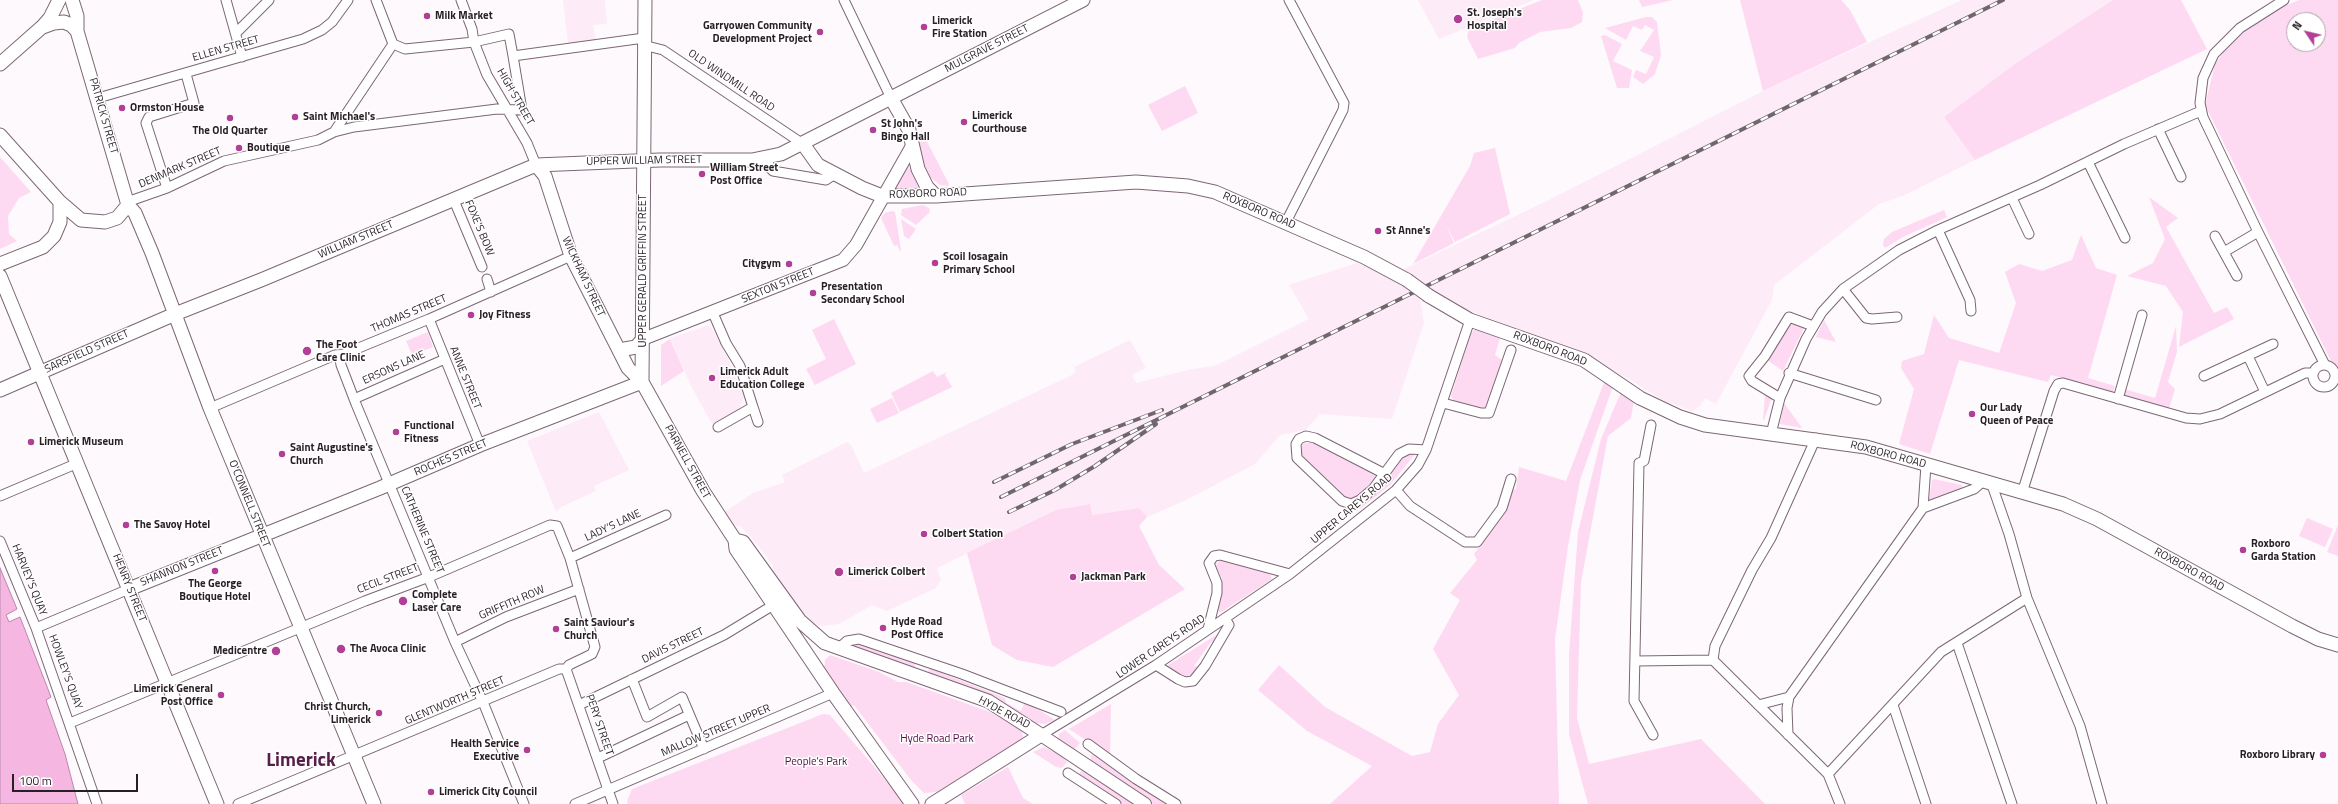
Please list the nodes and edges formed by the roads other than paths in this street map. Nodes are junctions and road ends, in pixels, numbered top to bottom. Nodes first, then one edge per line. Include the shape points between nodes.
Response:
1 (59, 0) edge
2 (72, 0) edge
3 (226, 0) edge
4 (269, 0) edge
5 (348, 0) edge
6 (376, 0) edge
7 (461, 0) edge
8 (645, 0) edge
9 (844, 0) edge
10 (1083, 0) edge
11 (1289, 0) edge
12 (2284, 0) edge
13 (42, 27) junction
14 (77, 31) junction
15 (236, 33) junction
16 (644, 41) junction
17 (474, 42) junction
18 (393, 44) junction
19 (513, 56) junction
20 (242, 57) junction
21 (0, 64) edge
22 (186, 74) junction
23 (98, 98) junction
24 (891, 98) junction
25 (509, 110) junction
26 (2201, 112) junction
27 (2158, 129) junction
28 (334, 132) junction
29 (0, 135) edge
30 (803, 144) junction
31 (912, 146) junction
32 (767, 158) junction
33 (643, 160) junction
34 (2088, 162) junction
35 (536, 165) junction
36 (835, 174) junction
37 (2181, 177) dead end
38 (167, 188) junction
39 (882, 196) junction
40 (936, 196) junction
41 (453, 198) junction
42 (2012, 198) junction
43 (60, 202) junction
44 (128, 204) junction
45 (1286, 222) junction
46 (1938, 230) junction
47 (2258, 232) junction
48 (2029, 234) dead end
49 (2215, 236) dead end
50 (2125, 238) dead end
51 (2224, 252) junction
52 (571, 256) junction
53 (0, 264) edge
54 (482, 266) dead end
55 (0, 276) edge
56 (2237, 276) dead end
57 (487, 279) dead end
58 (1843, 289) junction
59 (491, 292) junction
60 (1971, 311) dead end
61 (713, 312) junction
62 (174, 314) junction
63 (2142, 315) dead end
64 (1897, 317) dead end
65 (429, 319) junction
66 (1470, 320) junction
67 (1813, 326) junction
68 (643, 339) junction
69 (2273, 344) dead end
70 (619, 350) junction
71 (1510, 350) dead end
72 (344, 354) junction
73 (2248, 356) junction
74 (445, 359) junction
75 (2325, 365) junction
76 (39, 373) junction
77 (2313, 373) junction
78 (1789, 374) junction
79 (2204, 376) dead end
80 (642, 382) junction
81 (0, 390) edge
82 (2265, 392) junction
83 (354, 398) junction
84 (1780, 398) junction
85 (2118, 399) junction
86 (1876, 400) dead end
87 (1443, 403) junction
88 (753, 407) junction
89 (210, 408) junction
90 (758, 422) dead end
91 (1651, 425) dead end
92 (718, 427) dead end
93 (1772, 434) junction
94 (1816, 438) junction
95 (480, 445) junction
96 (1426, 450) junction
97 (78, 463) junction
98 (1926, 465) junction
99 (1383, 473) junction
100 (1511, 479) dead end
101 (1987, 483) junction
102 (389, 485) junction
103 (1396, 490) junction
104 (2022, 493) junction
105 (0, 496) edge
106 (1923, 508) junction
107 (666, 514) dead end
108 (550, 525) joint
109 (261, 535) junction
110 (735, 540) junction
111 (0, 541) edge
112 (570, 558) junction
113 (1290, 574) junction
114 (429, 577) junction
115 (129, 589) junction
116 (579, 589) junction
117 (2027, 598) junction
118 (774, 604) junction
119 (1225, 618) junction
120 (36, 628) junction
121 (300, 628) junction
122 (1208, 629) junction
123 (455, 642) junction
124 (825, 643) junction
125 (1957, 643) junction
126 (2338, 645) edge
127 (839, 648) junction
128 (1713, 660) junction
129 (922, 661) junction
130 (1636, 661) junction
131 (814, 663) junction
132 (1156, 665) junction
133 (566, 669) junction
134 (917, 677) junction
135 (632, 680) junction
136 (168, 684) junction
137 (833, 693) junction
138 (1788, 697) junction
139 (483, 702) junction
140 (579, 705) junction
141 (1758, 705) junction
142 (1893, 705) junction
143 (1061, 712) dead end
144 (689, 715) junction
145 (70, 723) junction
146 (1041, 734) junction
147 (1653, 735) dead end
148 (1788, 735) junction
149 (1088, 744) dead end
150 (704, 749) junction
151 (354, 756) junction
152 (598, 758) junction
153 (1068, 774) dead end
154 (1828, 774) junction
155 (607, 789) junction
156 (97, 804) edge
157 (217, 804) edge
158 (238, 804) edge
159 (374, 804) edge
160 (524, 804) edge
161 (575, 804) edge
162 (613, 804) edge
163 (912, 804) edge
164 (932, 804) edge
165 (1116, 804) edge
166 (1145, 804) edge
167 (1177, 804) edge
168 (1840, 804) edge
169 (1926, 804) edge
170 (2012, 804) edge
171 (2102, 804) edge

1 - 13 main road
2 - 14 main road, PATRICK STREET via 77,16
3 - 15 street
4 - 15 street
5 - 20 street, ELLEN STREET via 322,30
6 - 18 street
7 - 17 street, HIGH STREET
8 - 16 main road, UPPER GERALD GRIFFIN STREET
9 - 24 street
10 - 24 main road, MULGRAVE STREET
11 - 45 street via 1344,103 1343,110
12 - 26 street via 2240,28 2214,54 2203,78
13 - 14 main road via 54,22 64,22
13 - 21 main road
14 - 23 main road, PATRICK STREET
15 - 20 street
16 - 19 street
16 - 30 street, OLD WINDMILL ROAD via 662,50
16 - 33 main road, UPPER GERALD GRIFFIN STREET
17 - 18 street via 404,49
17 - 19 street via 509,34
17 - 25 street, HIGH STREET via 487,74
18 - 28 street
19 - 25 street via 522,110
20 - 22 street, ELLEN STREET
22 - 23 street, ELLEN STREET
22 - 38 street via 194,102 149,117 146,123
23 - 44 main road, PATRICK STREET
24 - 30 main road, MULGRAVE STREET
24 - 31 main road via 909,130
25 - 28 street via 498,109
25 - 35 street, HIGH STREET
26 - 27 street
26 - 47 street
27 - 34 street
27 - 37 street
28 - 38 street, DENMARK STREET via 318,140 265,149 224,161
29 - 43 main road
30 - 32 main road, UPPER WILLIAM STREET
30 - 36 main road, ROXBORO ROAD via 818,165
31 - 39 street, SEXTON STREET
31 - 40 main road via 918,169 927,187
32 - 33 main road, UPPER WILLIAM STREET
32 - 36 street via 770,168 774,170 826,180
33 - 35 main road, UPPER WILLIAM STREET
33 - 68 main road, UPPER GERALD GRIFFIN STREET
34 - 42 street
34 - 50 street
35 - 41 main road, WILLIAM STREET
35 - 52 main road, WICKHAM STREET via 545,176
36 - 39 main road, ROXBORO ROAD
38 - 44 street, DENMARK STREET
39 - 40 main road, ROXBORO ROAD
39 - 61 street, SEXTON STREET via 856,245 843,260
40 - 45 main road, ROXBORO ROAD via 1136,182 1166,183 1215,192
41 - 54 street, FOXE'S BOW
41 - 62 main road, WILLIAM STREET via 261,280
42 - 46 street
42 - 48 street
43 - 44 main road via 81,220 92,222 105,222 117,218
43 - 53 main road via 60,222 54,236 43,247
44 - 62 main road, O'CONNELL STREET via 136,216
45 - 66 main road, ROXBORO ROAD, bridge via 1396,273
46 - 58 street via 1899,250
46 - 60 street via 1970,300
47 - 51 street
47 - 75 street
49 - 51 street
51 - 56 street
52 - 59 street, THOMAS STREET
52 - 70 main road, WICKHAM STREET
55 - 76 main road, HENRY STREET
57 - 59 street
58 - 64 street via 1866,318 1872,320
58 - 67 street via 1827,304
59 - 65 street, THOMAS STREET
61 - 68 street, SEXTON STREET
61 - 88 street via 726,343 740,366
62 - 76 main road, SARSFIELD STREET
62 - 89 main road, O'CONNELL STREET
63 - 85 street
65 - 72 street, THOMAS STREET
65 - 74 street, ANNE STREET
66 - 87 street, UPPER CAREYS ROAD
66 - 93 main road, ROXBORO ROAD via 1584,360 1661,410 1704,425
67 - 78 street
67 - 84 street via 1793,316 1789,317 1765,356 1749,376 1752,381
68 - 70 main road via 636,347
68 - 80 main road, UPPER GERALD GRIFFIN STREET
69 - 73 street
70 - 80 main road, WICKHAM STREET via 632,374
71 - 87 street via 1489,413 1481,414
72 - 83 street, CATHERINE STREET via 340,360 341,366
72 - 89 street, THOMAS STREET via 335,355
73 - 79 street
73 - 82 street
74 - 83 street, ERSONS LANE
74 - 95 street, ANNE STREET
75 - 77 street via 2318,366
75 - 77 street via 2331,367 2334,373 2330,385 2317,385 2313,380
76 - 81 main road, SARSFIELD STREET
76 - 97 main road, HENRY STREET
77 - 82 street via 2305,373
78 - 84 street
78 - 86 street
80 - 95 main road, ROCHES STREET
80 - 110 main road, PARNELL STREET via 703,491
82 - 85 street via 2220,414 2200,419 2186,418
83 - 102 street, CATHERINE STREET
84 - 93 street
85 - 104 street via 2058,384
87 - 96 street, UPPER CAREYS ROAD
88 - 90 street
88 - 92 street
89 - 109 main road, O'CONNELL STREET
91 - 130 street via 1644,461 1639,463
93 - 94 main road, ROXBORO ROAD
94 - 98 main road, ROXBORO ROAD via 1866,447
94 - 128 street via 1771,538 1752,570 1715,646
95 - 102 main road, ROCHES STREET
96 - 99 street via 1409,449 1398,454
96 - 103 street, UPPER CAREYS ROAD via 1418,465
97 - 105 street
97 - 115 main road, HENRY STREET
98 - 101 main road, ROXBORO ROAD
98 - 106 street
99 - 99 street via 1373,489 1351,504 1342,501 1297,458 1296,444 1299,439 1306,436 1315,438
100 - 103 street via 1502,508 1477,542 1465,542 1410,506
101 - 104 main road, ROXBORO ROAD
101 - 106 street
101 - 117 street via 2009,534
102 - 109 main road, ROCHES STREET
102 - 114 street, CATHERINE STREET
103 - 113 street, UPPER CAREYS ROAD
104 - 126 main road, ROXBORO ROAD via 2063,504 2097,519 2276,618 2318,639
106 - 138 street
107 - 112 street, LADY’S LANE
108 - 112 street, GLENTWORTH STREET via 556,526
108 - 114 street, CECIL STREET
109 - 115 main road, SHANNON STREET
109 - 121 main road, O'CONNELL STREET
110 - 118 main road, PARNELL STREET via 736,549
110 - 124 main road, PARNELL STREET via 743,542 800,621
111 - 120 street, HARVEY'S QUAY
112 - 116 street, GLENTWORTH STREET
113 - 119 street, LOWER CAREYS ROAD
113 - 122 street via 1220,555 1214,556 1209,563 1217,583 1217,593
114 - 121 street, CECIL STREET
114 - 123 street, CATHERINE STREET
115 - 120 street, SHANNON STREET
115 - 136 main road, HENRY STREET
116 - 123 street, GRIFFITH ROW via 506,617
116 - 133 street, GLENTWORTH STREET via 595,647 592,654
117 - 125 street
117 - 171 street via 2080,726
118 - 131 main road, PARNELL STREET
118 - 135 street, DAVIS STREET via 724,635
119 - 122 street, LOWER CAREYS ROAD
119 - 132 street via 1230,625 1205,666 1193,680 1178,680
120 - 145 street, HOWLEY'S QUAY
121 - 136 street, CECIL STREET
121 - 151 main road, O'CONNELL STREET
122 - 132 street, LOWER CAREYS ROAD
123 - 139 street, CATHERINE STREET
124 - 127 main road, HYDE ROAD
124 - 131 main road via 819,646
125 - 142 street via 1941,652
125 - 170 street
127 - 129 street via 847,641 859,638
127 - 134 main road, HYDE ROAD
128 - 130 street
128 - 141 street
129 - 134 street
129 - 143 street
130 - 147 street via 1634,701
131 - 137 main road, PARNELL STREET
132 - 146 street, LOWER CAREYS ROAD
133 - 139 street, GLENTWORTH STREET via 559,669
133 - 140 street, PERY STREET
134 - 146 main road, HYDE ROAD via 988,701
135 - 140 street, DAVIS STREET
135 - 144 street via 647,717 682,697
136 - 145 street, CECIL STREET
136 - 157 main road, HENRY STREET
137 - 150 street, MALLOW STREET UPPER
137 - 163 main road, PARNELL STREET
138 - 141 street
138 - 148 street
139 - 151 street, GLENTWORTH STREET
139 - 160 street, CATHERINE STREET
140 - 152 street, PERY STREET
141 - 148 street
142 - 154 street
142 - 169 street
144 - 150 street
144 - 152 street
145 - 156 street, HOWLEY'S QUAY
146 - 164 main road
146 - 166 street, HYDE ROAD
148 - 154 street
149 - 167 street via 1136,779
150 - 155 street, MALLOW STREET UPPER
151 - 158 street, GLENTWORTH STREET
151 - 159 main road, O'CONNELL STREET
152 - 155 street, PERY STREET
153 - 165 street
154 - 168 street
155 - 161 street, MALLOW STREET UPPER
155 - 162 street, PERY STREET

